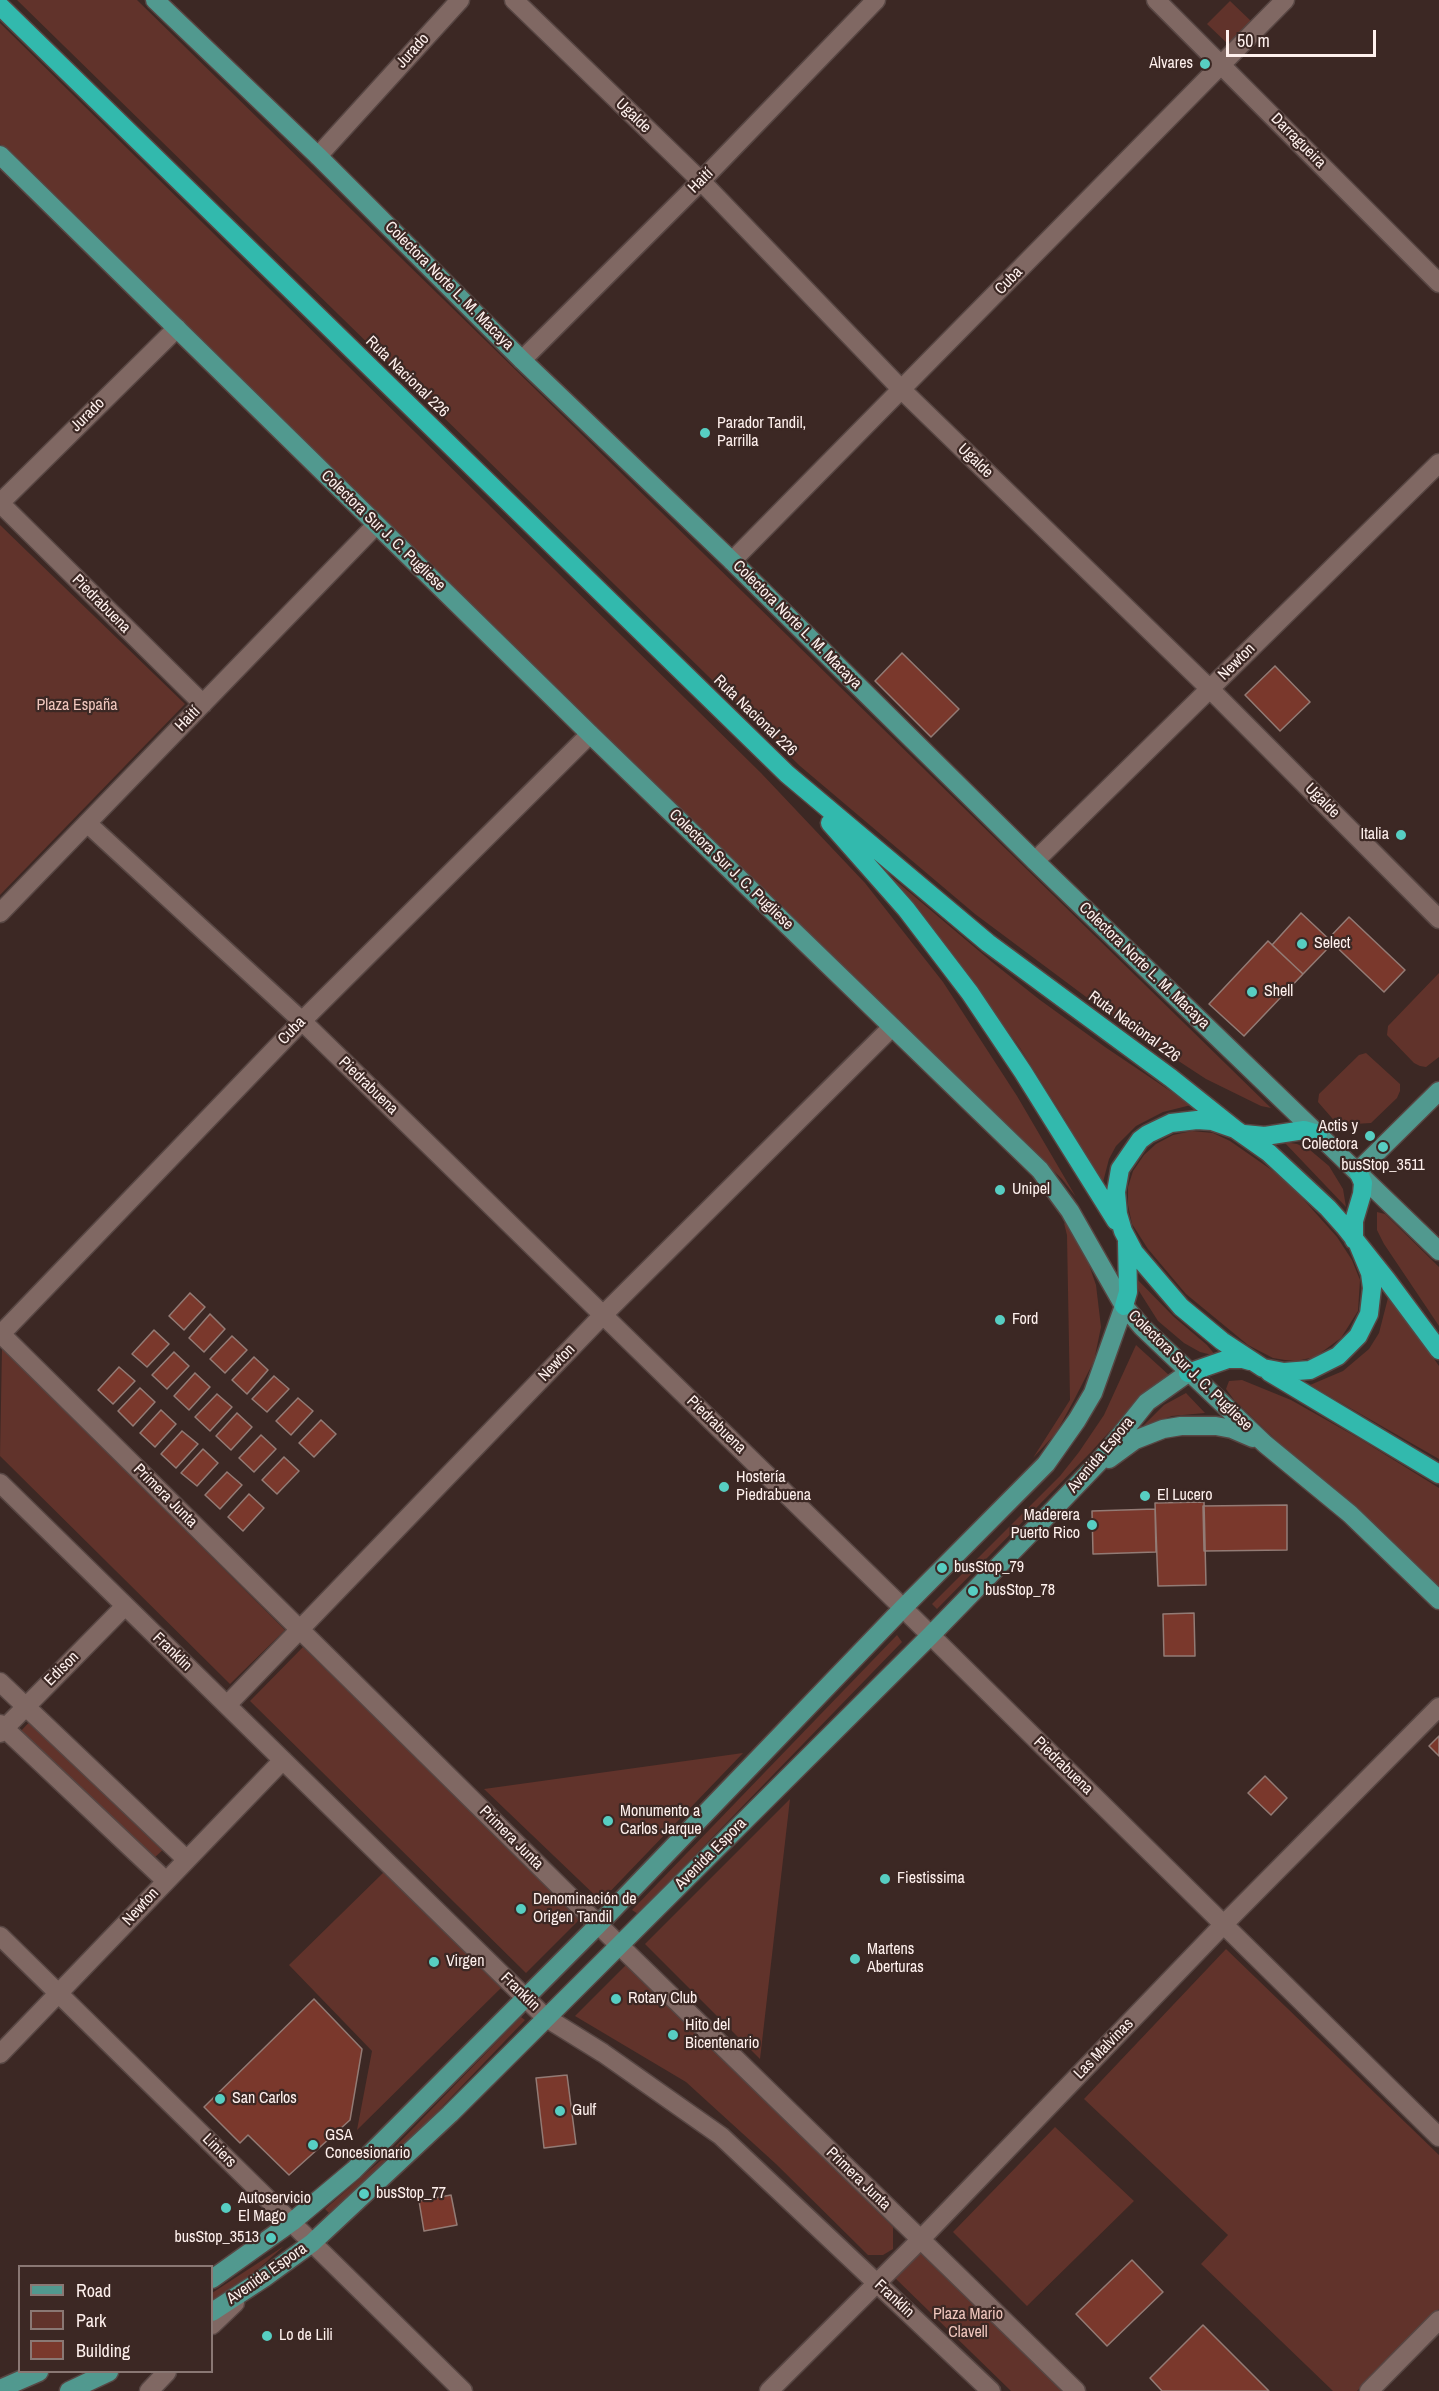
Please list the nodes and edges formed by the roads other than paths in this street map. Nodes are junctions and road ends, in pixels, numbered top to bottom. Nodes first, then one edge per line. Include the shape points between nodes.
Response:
1 (155, 0) edge
2 (460, 0) edge
3 (514, 0) edge
4 (876, 0) edge
5 (1156, 0) edge
6 (1285, 0) edge
7 (0, 6) edge
8 (1222, 64) junction
9 (0, 155) edge
10 (318, 156) junction
11 (701, 181) junction
12 (1439, 283) edge
13 (177, 328) junction
14 (522, 360) junction
15 (902, 390) junction
16 (1439, 463) edge
17 (0, 503) edge
18 (376, 525) junction
19 (732, 561) junction
20 (1210, 688) junction
21 (203, 704) junction
22 (590, 734) junction
23 (787, 774) junction
24 (87, 823) junction
25 (1035, 861) junction
26 (0, 913) edge
27 (1439, 919) edge
28 (302, 1021) junction
29 (892, 1027) junction
30 (1439, 1091) edge
31 (1238, 1131) junction
32 (1318, 1134) junction
33 (1358, 1171) junction
34 (1125, 1236) junction
35 (1356, 1242) junction
36 (1439, 1251) edge
37 (1124, 1306) junction
38 (603, 1315) junction
39 (0, 1334) edge
40 (1439, 1350) edge
41 (1257, 1365) junction
42 (1188, 1373) junction
43 (1265, 1444) junction
44 (1439, 1474) edge
45 (0, 1483) edge
46 (1077, 1485) junction
47 (1439, 1600) edge
48 (125, 1605) junction
49 (903, 1608) junction
50 (301, 1630) junction
51 (930, 1636) junction
52 (0, 1682) edge
53 (227, 1705) junction
54 (25, 1707) junction
55 (1439, 1707) edge
56 (2, 1729) edge
57 (284, 1760) junction
58 (186, 1859) junction
59 (166, 1881) junction
60 (1224, 1924) junction
61 (598, 1925) junction
62 (0, 1936) edge
63 (619, 1946) junction
64 (59, 1994) junction
65 (526, 1998) junction
66 (545, 2017) junction
67 (0, 2054) edge
68 (1439, 2137) edge
69 (292, 2222) junction
70 (920, 2240) junction
71 (312, 2242) junction
72 (213, 2278) edge
73 (264, 2278) junction
74 (877, 2284) junction
75 (213, 2311) edge
76 (1439, 2320) edge
77 (213, 2324) edge
78 (37, 2373) edge
79 (107, 2373) edge
80 (166, 2373) edge
81 (0, 2389) edge
82 (69, 2391) edge
83 (149, 2391) edge
84 (463, 2391) edge
85 (769, 2391) edge
86 (991, 2391) edge
87 (1076, 2391) edge
88 (1369, 2391) edge

1 - 10 main road, Colectora Norte L. M. Macaya
2 - 10 street, Jurado
3 - 11 street, Ugalde
4 - 11 street, Haití
5 - 8 street, Darragueira
6 - 8 street, Cuba
7 - 23 highway, Ruta Nacional 226
8 - 12 street, Darragueira
8 - 15 street, Cuba
9 - 13 main road, Colectora Sur J. C. Pugliese
10 - 14 main road, Colectora Norte L. M. Macaya
11 - 14 street, Haití
11 - 15 street, Ugalde
13 - 17 street, Jurado
13 - 18 main road, Colectora Sur J. C. Pugliese
14 - 19 main road, Colectora Norte L. M. Macaya
15 - 19 street, Cuba
15 - 20 street, Ugalde
16 - 20 street, Newton
17 - 21 street, Piedrabuena
18 - 21 street, Haití
18 - 22 main road, Colectora Sur J. C. Pugliese
19 - 25 main road, Colectora Norte L. M. Macaya
20 - 25 street, Newton
20 - 27 street, Ugalde
21 - 24 street, Haití
22 - 28 street, Cuba
22 - 29 main road, Colectora Sur J. C. Pugliese
23 - 31 highway, Ruta Nacional 226 via 988,943
23 - 34 highway, Ruta Nacional 226 via 906,909 970,993
24 - 26 street, Haití
24 - 28 street, Piedrabuena
25 - 32 main road, Colectora Norte L. M. Macaya
28 - 38 street, Piedrabuena
28 - 39 street, Cuba
29 - 37 main road, Colectora Sur J. C. Pugliese via 1040,1170 1075,1219
29 - 38 street, Newton
30 - 33 main road
31 - 32 highway via 1265,1136 1304,1130
31 - 34 highway, Ruta Nacional 226 via 1212,1121 1184,1121 1159,1128 1140,1140 1125,1159 1117,1179 1116,1204
31 - 35 highway, Ruta Nacional 226 via 1309,1188
32 - 33 main road, Colectora Norte L. M. Macaya
33 - 35 highway via 1363,1183 1354,1221
33 - 36 main road, Colectora Norte L. M. Macaya
34 - 37 highway via 1128,1292
34 - 41 highway, Ruta Nacional 226 via 1149,1272 1181,1307
35 - 40 highway, Ruta Nacional 226
35 - 41 highway, Ruta Nacional 226 via 1370,1273 1372,1288 1369,1314 1358,1336 1338,1356 1310,1370 1291,1372
37 - 42 main road, Colectora Sur J. C. Pugliese
37 - 49 main road, Avenida Espora via 1093,1393 1063,1442 1046,1464
38 - 49 street, Piedrabuena
38 - 50 street, Newton
39 - 50 street, Primera Junta
41 - 42 highway via 1228,1359
41 - 44 highway, Ruta Nacional 226
42 - 43 main road, Colectora Sur J. C. Pugliese
42 - 46 main road, Avenida Espora via 1147,1402
43 - 46 main road via 1216,1426 1163,1429 1135,1440
43 - 47 main road, Colectora Sur J. C. Pugliese via 1350,1514
45 - 48 street, Franklin
46 - 51 main road, Avenida Espora
48 - 53 street, Franklin
48 - 54 street, Edison
49 - 51 street, Piedrabuena
49 - 61 main road, Avenida Espora
50 - 53 street, Newton
50 - 61 street, Primera Junta
51 - 60 street, Piedrabuena
51 - 63 main road, Avenida Espora
52 - 54 street
53 - 57 street, Franklin
54 - 56 street, Edison
54 - 58 street
55 - 60 street, Las Malvinas
56 - 59 street
57 - 58 street, Newton
57 - 65 street, Franklin
58 - 59 street, Newton
59 - 64 street, Newton
60 - 68 street, Piedrabuena
60 - 70 street, Las Malvinas
61 - 63 street, Primera Junta
61 - 65 main road, Avenida Espora
62 - 64 street, Liniers
63 - 66 main road, Avenida Espora
63 - 70 street, Primera Junta
64 - 67 street, Newton
64 - 69 street, Liniers
65 - 66 street, Franklin
65 - 69 main road, Avenida Espora via 354,2170
66 - 71 main road, Avenida Espora via 445,2119
66 - 74 street, Franklin via 721,2136
69 - 71 street, Liniers
69 - 72 main road, Avenida Espora
70 - 74 street, Las Malvinas
70 - 87 street, Primera Junta
71 - 73 main road, Avenida Espora
71 - 84 street, Liniers
73 - 75 main road, Avenida Espora
73 - 77 street
74 - 85 street, Las Malvinas
74 - 86 street, Franklin
76 - 88 street
78 - 81 main road
79 - 82 main road
80 - 83 street

